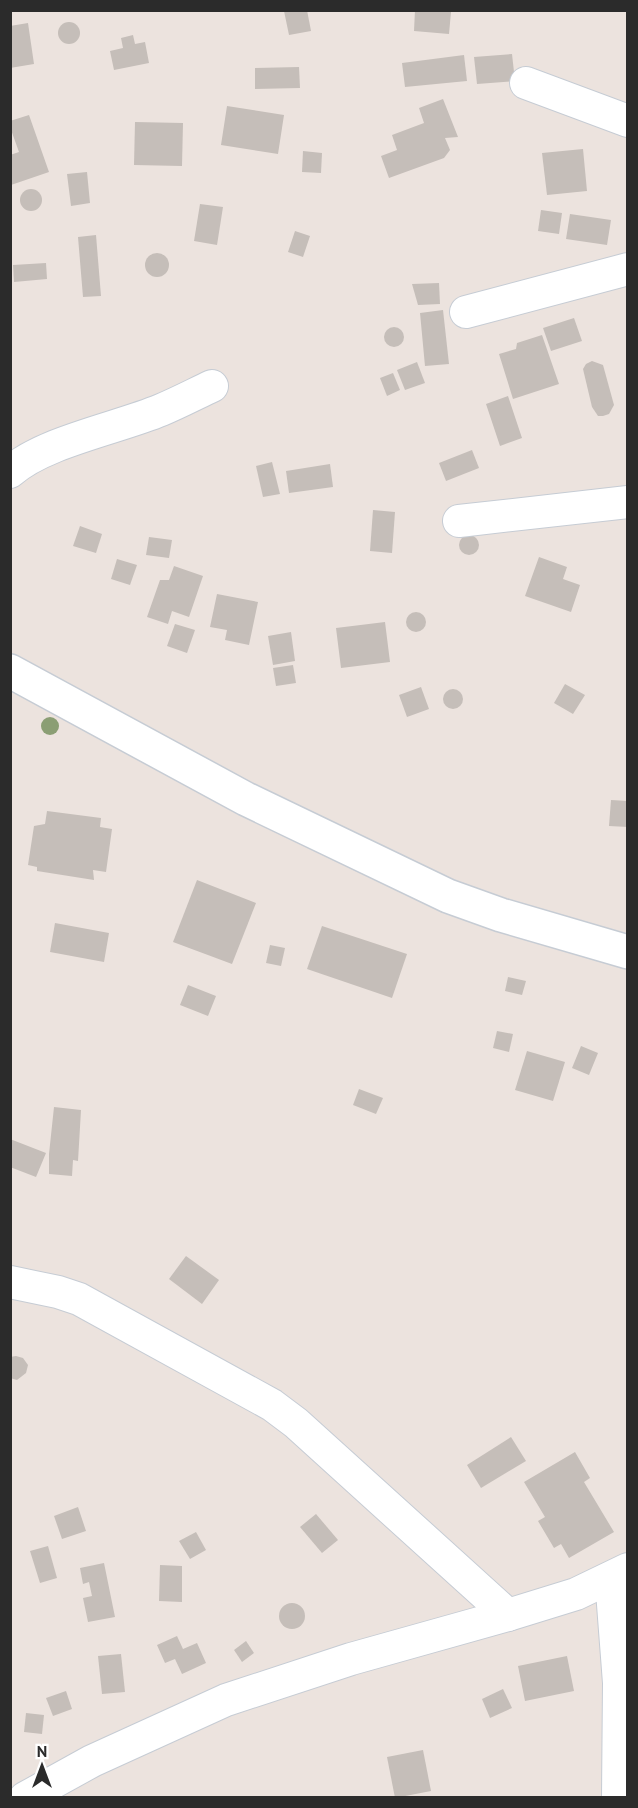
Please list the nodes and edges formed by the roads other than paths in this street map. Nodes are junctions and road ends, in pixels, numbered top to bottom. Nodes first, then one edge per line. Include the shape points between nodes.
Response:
1 (526, 83) dead end
2 (627, 121) edge
3 (627, 268) edge
4 (465, 312) dead end
5 (212, 387) dead end
6 (10, 472) edge
7 (627, 502) edge
8 (459, 521) dead end
9 (10, 671) edge
10 (627, 952) edge
11 (10, 1282) edge
12 (619, 1574) edge
13 (508, 1615) junction
14 (623, 1686) edge
15 (25, 1797) edge
16 (618, 1797) edge

1 - 2 street
3 - 4 street
5 - 6 street via 161,410 50,449
7 - 8 street
9 - 10 street via 246,799 448,896
11 - 13 street via 79,1299 272,1405
12 - 13 street via 576,1594
12 - 14 street
13 - 15 street via 351,1659 226,1700 92,1761
14 - 16 street

